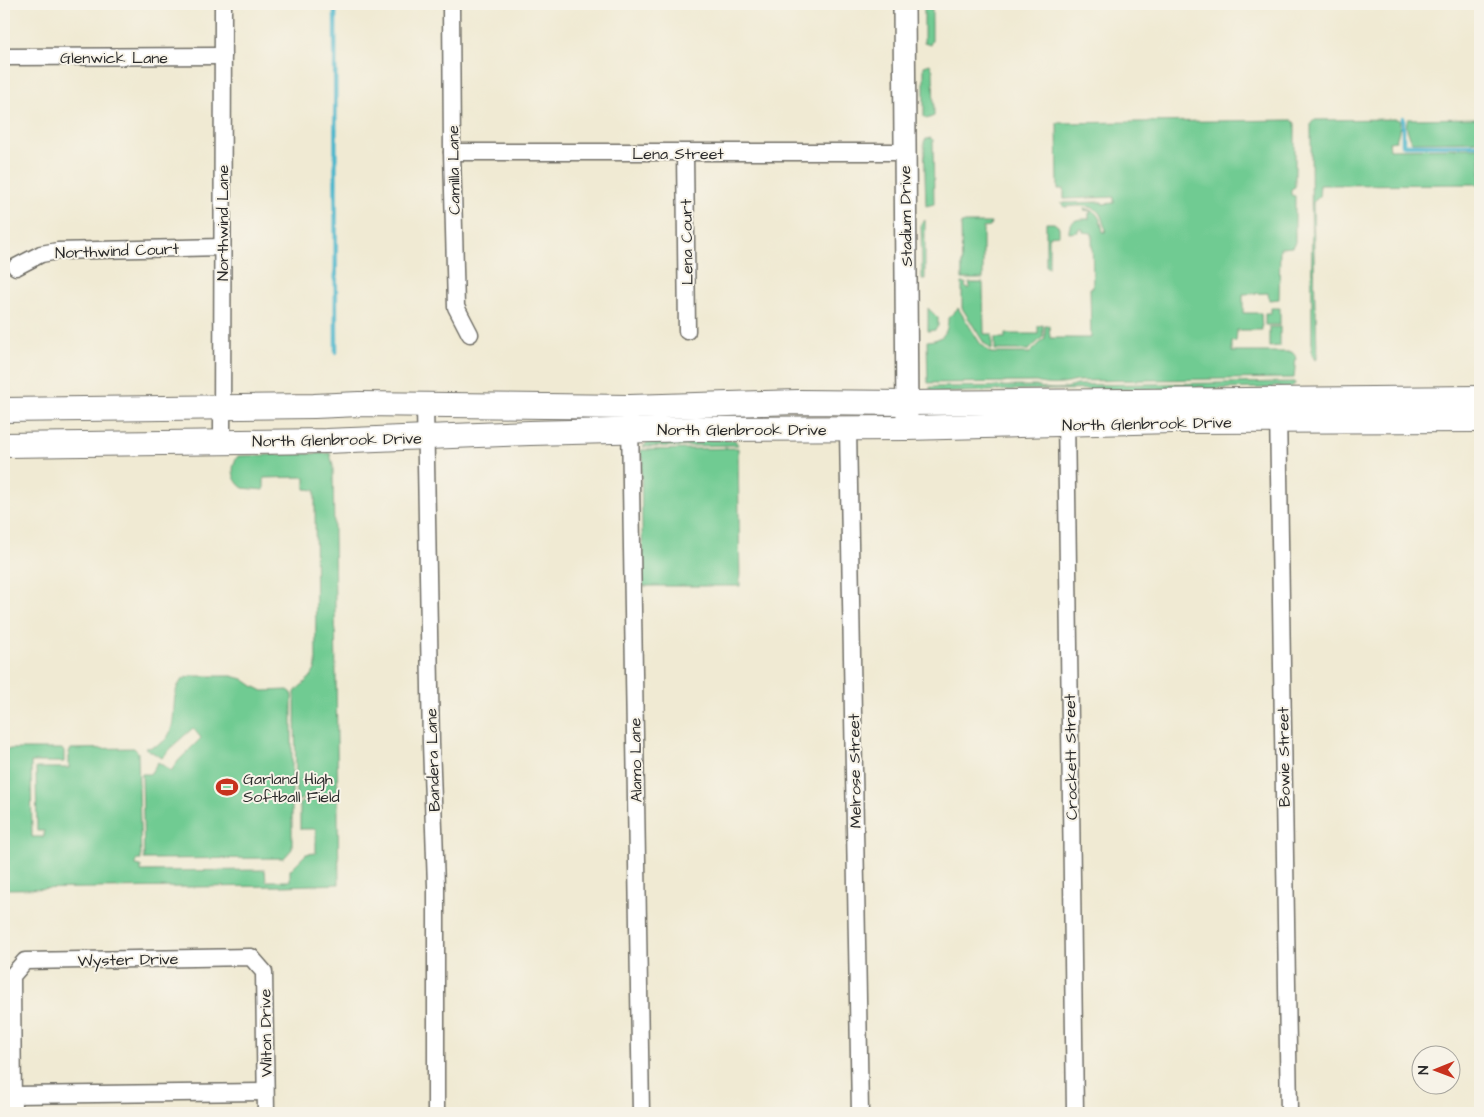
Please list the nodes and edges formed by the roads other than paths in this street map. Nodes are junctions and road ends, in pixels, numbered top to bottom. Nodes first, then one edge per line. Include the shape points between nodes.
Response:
1 (223, 4) edge
2 (451, 4) edge
3 (904, 4) edge
4 (223, 56) junction
5 (4, 57) edge
6 (452, 152) junction
7 (904, 152) junction
8 (685, 153) junction
9 (222, 247) junction
10 (16, 267) dead end
11 (687, 331) dead end
12 (470, 334) dead end
13 (1480, 398) edge
14 (907, 403) junction
15 (425, 406) junction
16 (222, 407) junction
17 (630, 407) junction
18 (4, 410) edge
19 (1278, 411) junction
20 (1066, 413) junction
21 (1480, 420) edge
22 (848, 428) junction
23 (907, 428) junction
24 (630, 430) junction
25 (427, 438) junction
26 (222, 442) junction
27 (4, 445) edge
28 (251, 957) joint
29 (265, 1092) junction
30 (8, 1096) edge
31 (13, 1113) edge
32 (266, 1113) edge
33 (436, 1113) edge
34 (641, 1113) edge
35 (860, 1113) edge
36 (1075, 1113) edge
37 (1289, 1113) edge

1 - 4 street, Northwind Lane
2 - 6 street, Camilla Lane
3 - 7 street, Stadium Drive
4 - 5 street, Glenwick Lane
4 - 9 street, Northwind Lane
6 - 8 street, Lena Street
6 - 12 street, Camilla Lane via 456,307
7 - 8 street, Lena Street
7 - 14 street, Stadium Drive
8 - 11 street, Lena Court
9 - 10 street, Northwind Court via 58,251 41,254
9 - 16 street, Northwind Lane
13 - 19 main road, North Glenbrook Drive
14 - 17 main road, North Glenbrook Drive via 799,402
14 - 20 main road, North Glenbrook Drive
14 - 23 street, Stadium Drive
15 - 16 main road, North Glenbrook Drive
15 - 17 main road, North Glenbrook Drive
15 - 25 street, Bandera Lane
16 - 18 main road, North Glenbrook Drive
16 - 26 street, Northwind Lane
17 - 24 street, Alamo Lane
19 - 20 main road, North Glenbrook Drive
19 - 21 main road, North Glenbrook Drive via 1385,419
19 - 37 street, Bowie Street
20 - 23 main road, North Glenbrook Drive
20 - 36 street, Crockett Street
22 - 23 main road, North Glenbrook Drive
22 - 24 main road, North Glenbrook Drive
22 - 35 street, Melrose Street
24 - 25 main road, North Glenbrook Drive
24 - 34 street, Alamo Lane
25 - 26 main road, North Glenbrook Drive
25 - 33 street, Bandera Lane via 430,743 436,886
26 - 27 main road, North Glenbrook Drive
28 - 29 street, Wilton Drive via 264,972
28 - 30 street, Wyster Drive via 25,961 12,976
29 - 30 street
29 - 32 street, Wilton Drive
30 - 31 street

